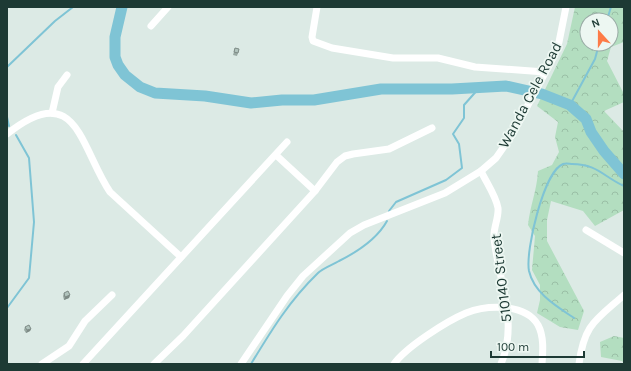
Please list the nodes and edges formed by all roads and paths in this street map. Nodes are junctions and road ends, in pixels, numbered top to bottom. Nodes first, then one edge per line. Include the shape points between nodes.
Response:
1 (168, 7) edge
2 (317, 7) edge
3 (566, 7) edge
4 (151, 26) dead end
5 (545, 72) junction
6 (67, 75) dead end
7 (52, 113) junction
8 (432, 128) dead end
9 (7, 134) edge
10 (287, 142) dead end
11 (276, 155) junction
12 (481, 172) junction
13 (315, 191) junction
14 (586, 230) dead end
15 (624, 253) edge
16 (180, 257) junction
17 (112, 295) dead end
18 (624, 295) edge
19 (507, 308) junction
20 (87, 363) edge
21 (42, 364) edge
22 (154, 364) edge
23 (241, 364) edge
24 (394, 364) edge
25 (500, 364) edge
26 (542, 364) edge
27 (578, 364) edge

1 - 4 street
2 - 5 street via 313,41 332,48 394,58 438,58 475,67
3 - 5 street, Wanda Cele Road via 559,42
5 - 12 street, Wanda Cele Road via 504,148
6 - 7 street via 58,86
7 - 9 street via 30,118
7 - 16 street via 66,118 75,126 110,192
8 - 13 street via 389,149 345,156 337,162
10 - 11 street
11 - 13 street
11 - 16 street
12 - 19 street, 510140 Street via 498,208 493,236
12 - 23 street, Wanda Cele Road via 445,193 350,233 303,276
13 - 22 street
14 - 15 street
16 - 20 street
17 - 21 street via 85,321 69,346
18 - 27 street via 594,320 582,340
19 - 24 street via 479,309 457,318 411,347
19 - 25 street, 510140 Street via 506,340
19 - 26 street via 526,313 538,325 542,336

